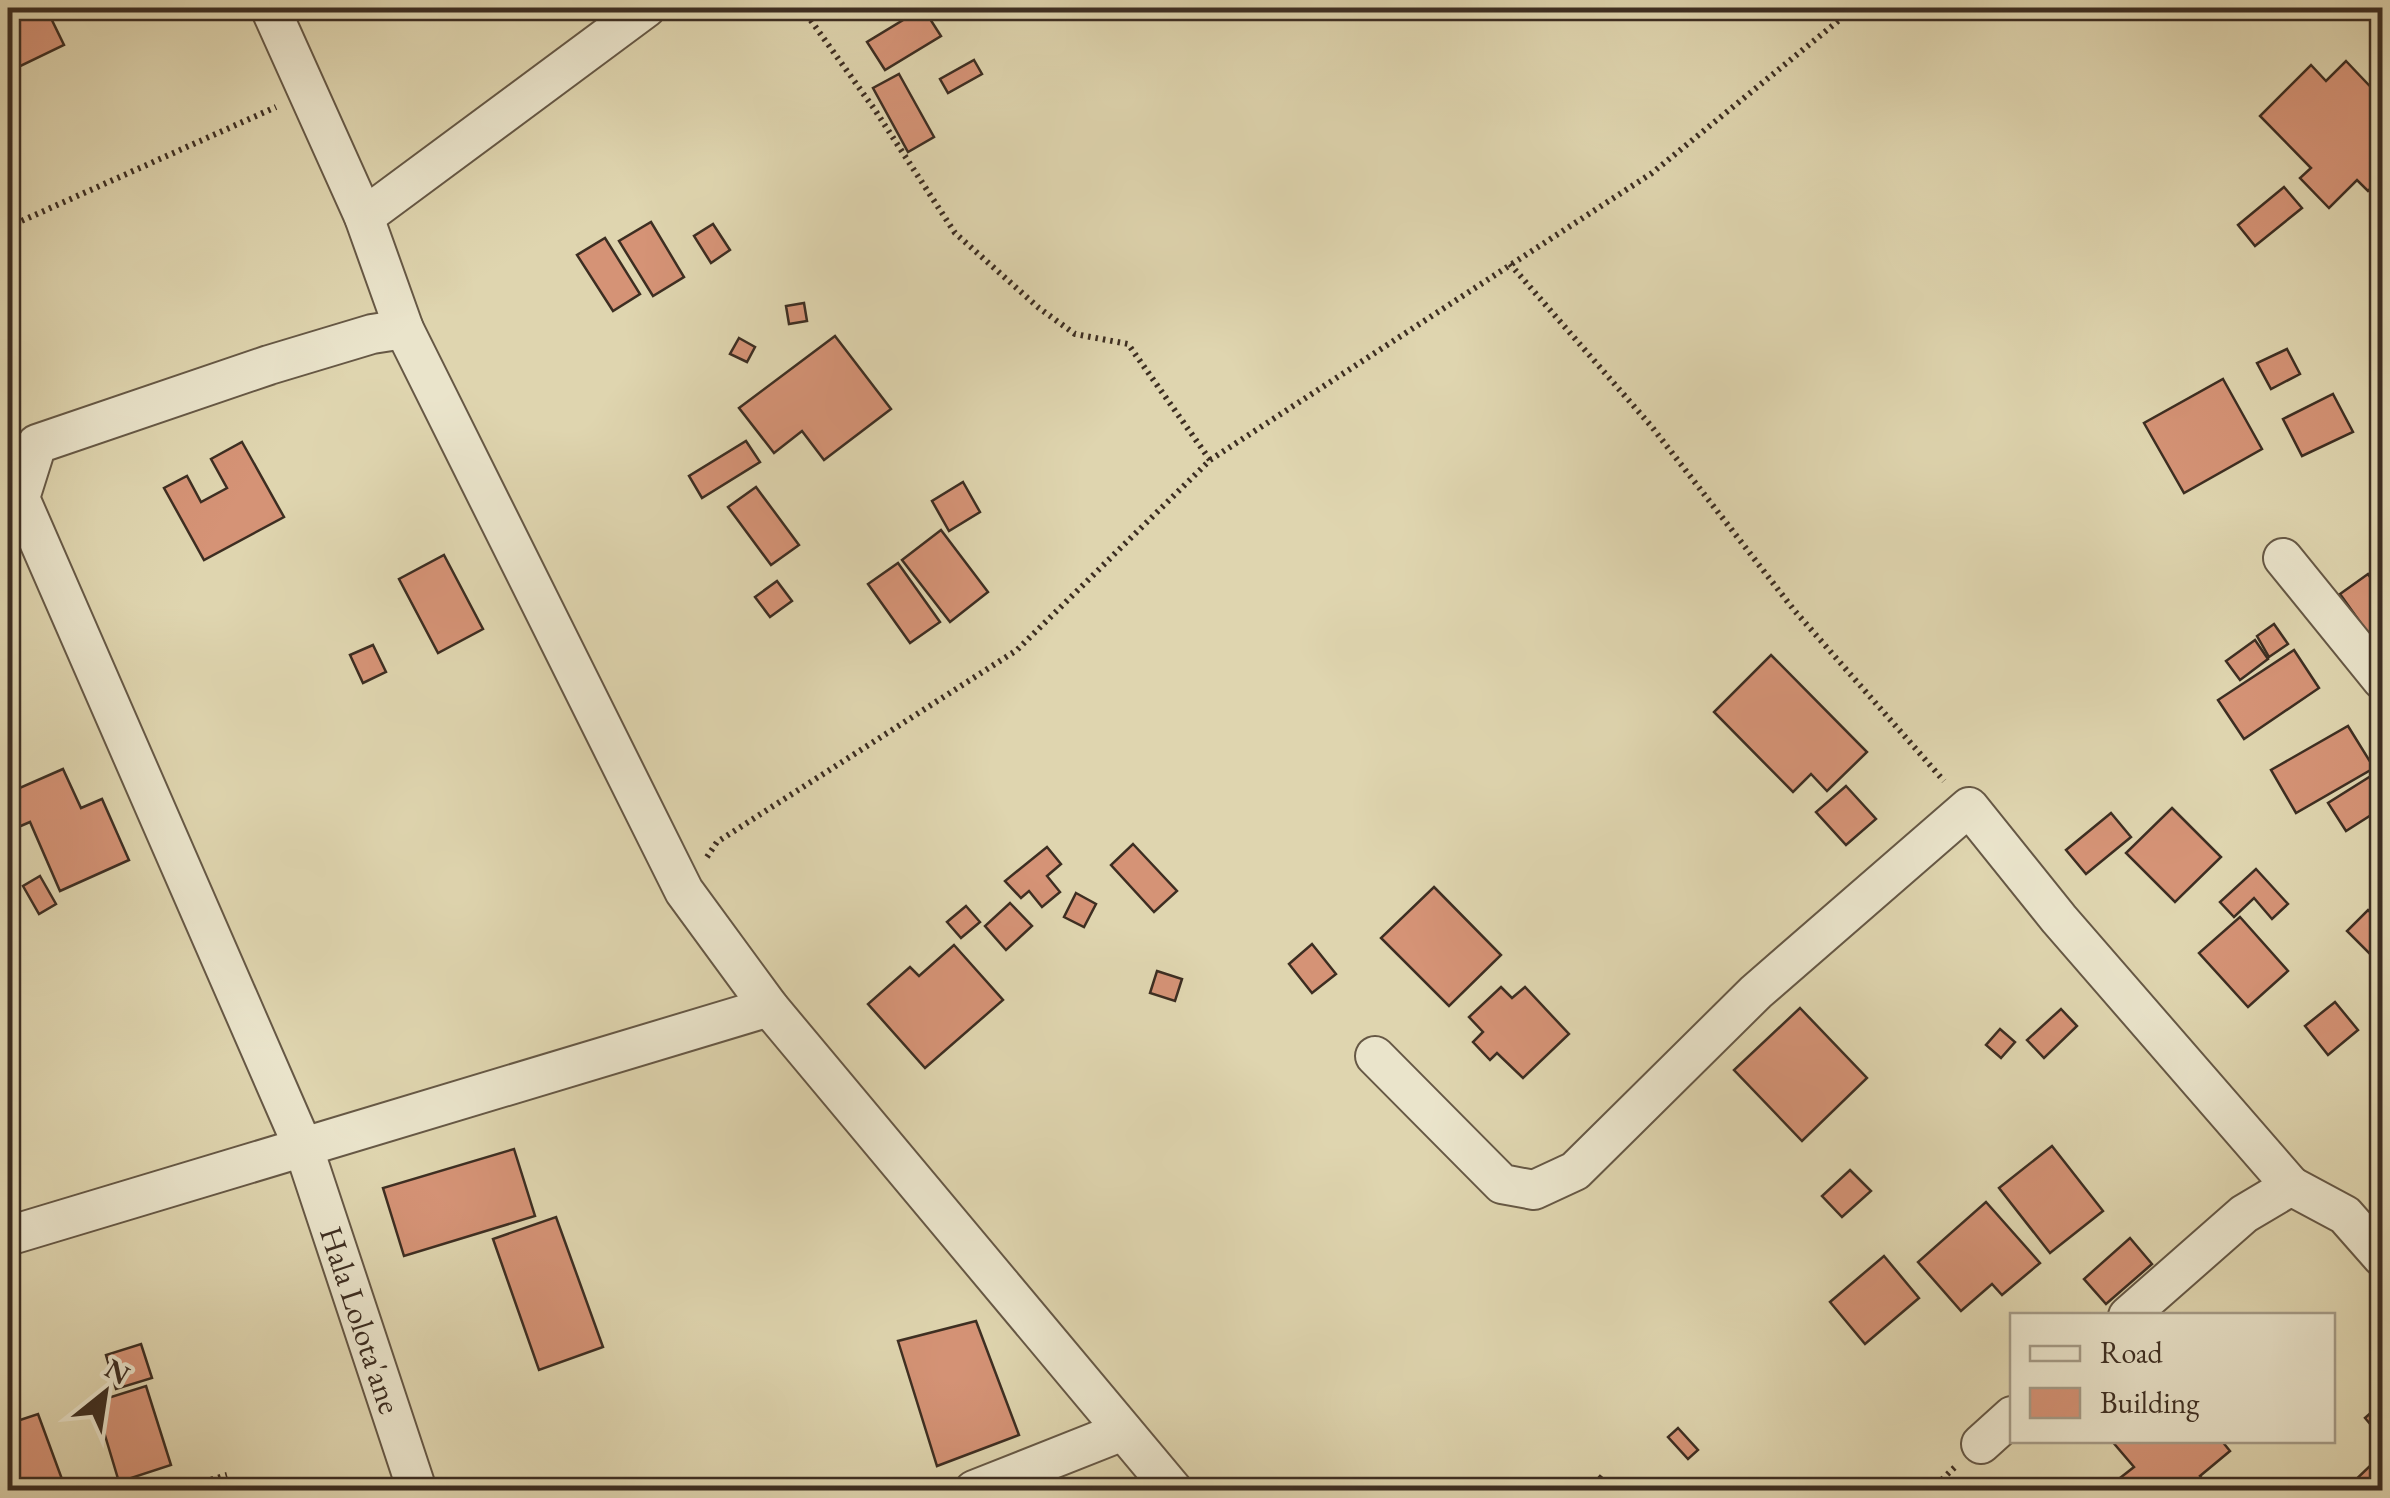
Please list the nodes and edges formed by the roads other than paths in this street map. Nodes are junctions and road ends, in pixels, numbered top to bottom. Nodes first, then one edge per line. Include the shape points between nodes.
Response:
1 (270, 8) edge
2 (646, 8) edge
3 (364, 217) junction
4 (404, 330) junction
5 (2283, 558) dead end
6 (2382, 680) edge
7 (769, 1007) junction
8 (1376, 1056) dead end
9 (304, 1148) junction
10 (2291, 1186) junction
11 (8, 1236) edge
12 (2382, 1257) edge
13 (2131, 1313) edge
14 (2010, 1418) edge
15 (1123, 1431) junction
16 (1981, 1444) dead end
17 (417, 1490) edge
18 (974, 1490) edge
19 (1173, 1490) edge

1 - 3 street
2 - 3 street
3 - 4 street
4 - 7 street via 684,891
4 - 9 street, Hala Lolota'ane via 269,365 36,444 20,498
5 - 6 street
7 - 9 street
7 - 15 street
8 - 10 street via 1502,1184 1534,1190 1575,1171 1756,992 1969,807
9 - 11 street
9 - 17 street, Hala Lolota'ane
10 - 12 street via 2345,1215
10 - 13 street via 2244,1214
14 - 16 street
15 - 18 street
15 - 19 street

